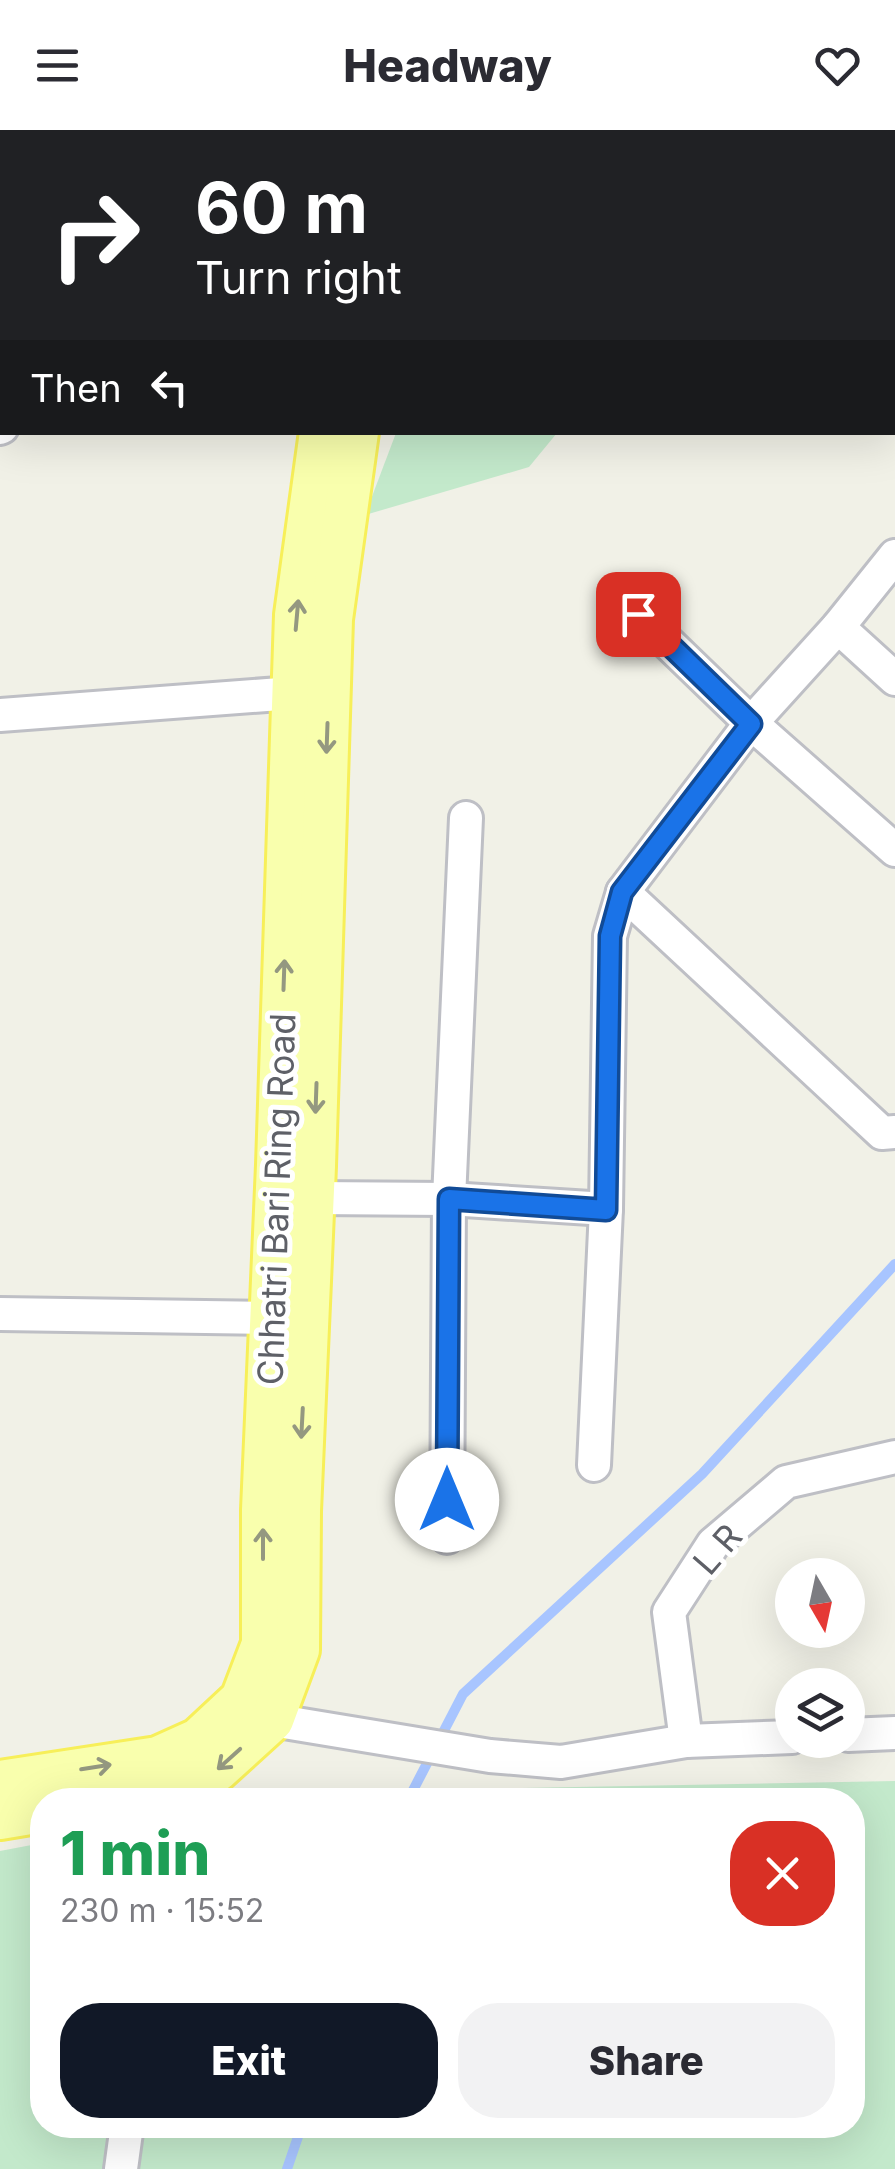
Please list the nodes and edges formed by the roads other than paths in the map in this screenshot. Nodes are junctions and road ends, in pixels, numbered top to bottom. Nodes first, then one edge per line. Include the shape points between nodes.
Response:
1 (321, 435) edge
2 (357, 435) edge
3 (895, 556) edge
4 (638, 614) dead end
5 (838, 627) junction
6 (895, 679) edge
7 (293, 693) junction
8 (0, 714) edge
9 (751, 724) junction
10 (466, 818) dead end
11 (895, 850) edge
12 (622, 892) junction
13 (895, 1132) edge
14 (312, 1198) junction
15 (449, 1199) junction
16 (606, 1210) junction
17 (0, 1314) edge
18 (272, 1318) junction
19 (895, 1457) edge
20 (594, 1466) dead end
21 (447, 1538) dead end
22 (272, 1720) junction
23 (895, 1733) edge
24 (865, 1734) edge
25 (775, 1737) edge
26 (686, 1740) junction
27 (0, 1782) edge
28 (177, 1788) edge
29 (30, 1813) edge
30 (0, 1818) edge
31 (126, 2138) edge
32 (121, 2169) edge

7 -> 1 main road, Chhatri Bari Ring Road via 296,615
2 -> 14 main road, Chhatri Bari Ring Road via 331,618
3 - 5 street
4 - 9 street
5 - 6 street
5 - 9 street
7 - 8 street
18 -> 7 main road, Chhatri Bari Ring Road
9 - 11 street
9 - 12 street
10 - 15 street
12 - 13 street via 882,1133
12 - 16 street via 610,936
14 - 15 street
14 -> 22 main road, Chhatri Bari Ring Road via 298,1650
15 - 16 street
15 - 21 street
16 - 20 street
17 - 18 street
27 -> 18 main road, Chhatri Bari Ring Road via 158,1758 198,1740 242,1700 262,1644
19 - 26 street, L R via 786,1482 713,1544 669,1612
22 - 26 street via 561,1762
22 -> 28 main road, Chhatri Bari Ring Road via 217,1770
23 - 24 street
25 - 26 street
29 - 30 main road
31 - 32 street

